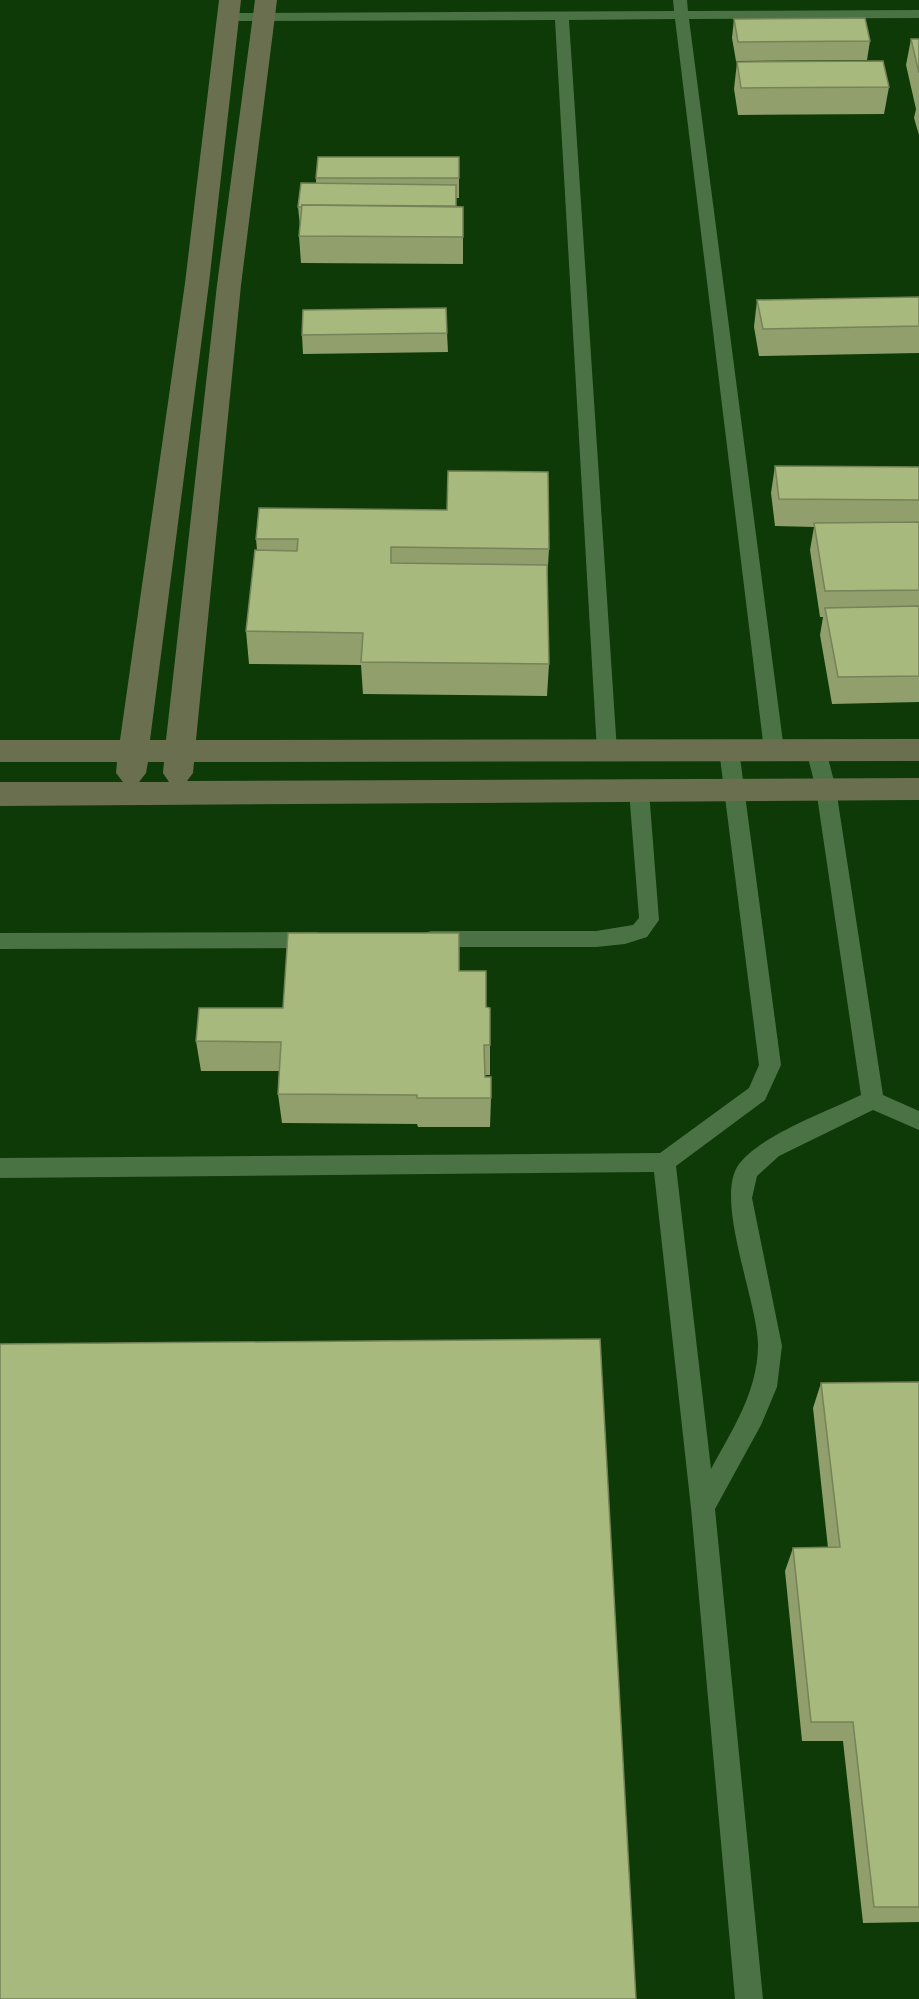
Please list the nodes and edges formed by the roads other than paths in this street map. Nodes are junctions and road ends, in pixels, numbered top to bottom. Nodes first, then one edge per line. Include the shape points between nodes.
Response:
1 (230, 8) edge
2 (265, 8) edge
3 (681, 8) edge
4 (919, 14) edge
5 (562, 16) junction
6 (729, 750) junction
7 (774, 750) junction
8 (816, 750) junction
9 (919, 750) edge
10 (0, 751) edge
11 (134, 751) junction
12 (181, 751) junction
13 (607, 751) junction
14 (826, 789) junction
15 (919, 789) edge
16 (735, 790) junction
17 (639, 791) junction
18 (175, 792) junction
19 (128, 793) junction
20 (0, 794) edge
21 (417, 939) edge
22 (334, 940) edge
23 (0, 941) edge
24 (873, 1100) junction
25 (919, 1120) edge
26 (664, 1162) junction
27 (0, 1168) edge
28 (702, 1508) junction
29 (749, 1999) edge

1 - 2 lane
1 - 11 street
2 - 5 lane
2 - 12 street via 229,285
3 - 4 lane
3 - 5 lane
3 - 7 lane
5 - 13 lane
6 - 7 street
6 - 13 street
6 - 16 lane
7 - 8 street
8 - 9 street
8 - 14 lane
10 - 11 street
11 - 12 street
11 - 19 street
12 - 13 street
12 - 18 street
14 - 15 street
14 - 16 street
14 - 24 lane
16 - 17 street
16 - 26 lane via 770,1065 758,1094
17 - 18 street
17 - 21 lane via 649,920 640,931 596,939
18 - 19 street
19 - 20 street
22 - 23 lane
24 - 25 lane
24 - 28 lane via 771,1149 747,1172 741,1198 770,1347 765,1387
26 - 27 lane
26 - 28 lane
28 - 29 lane

